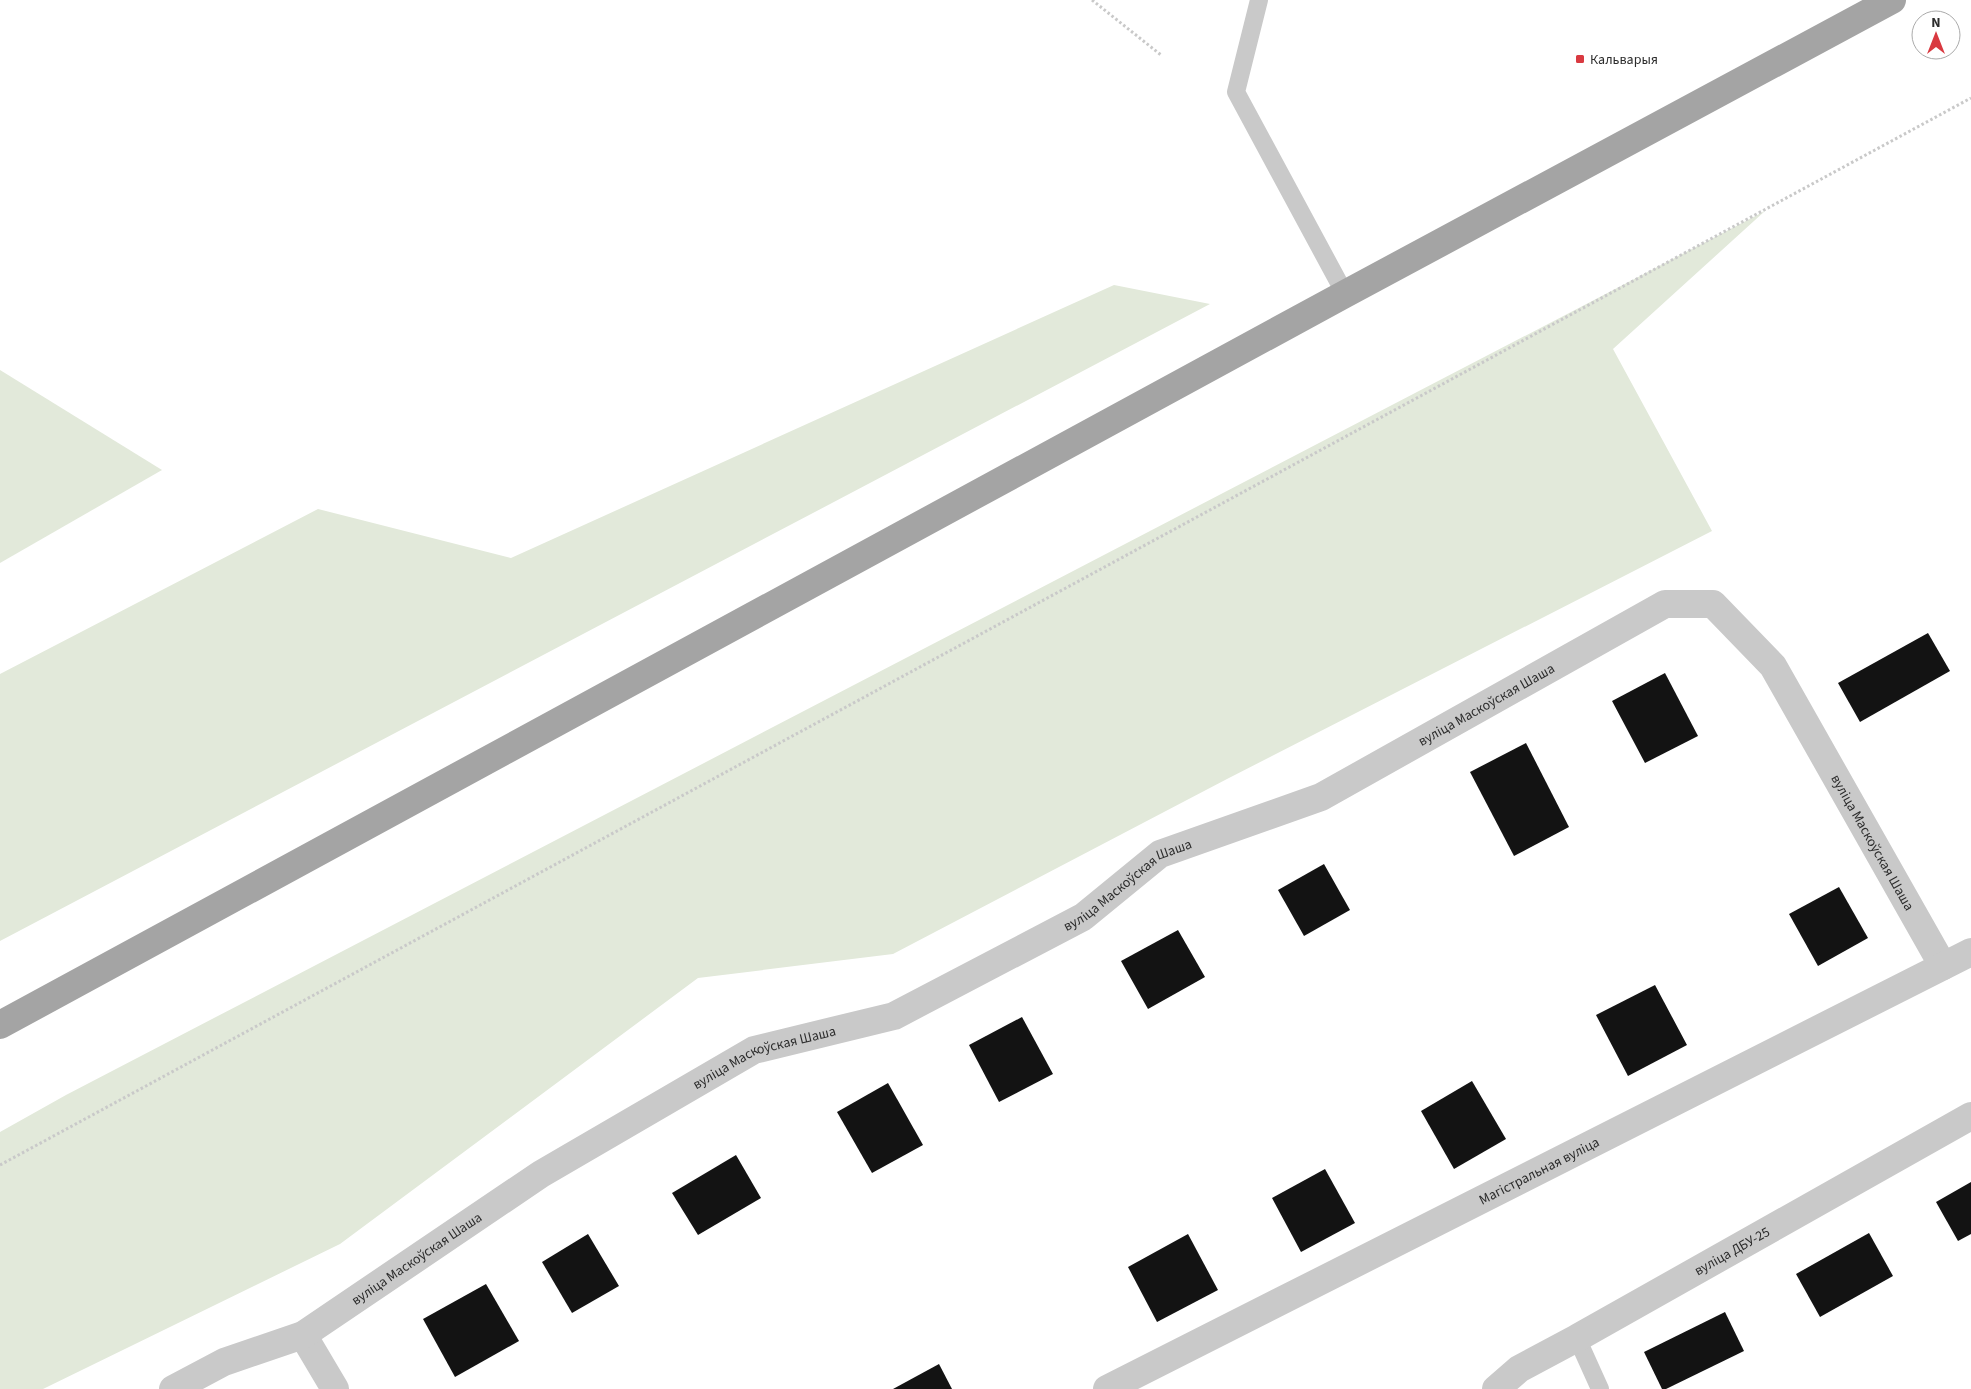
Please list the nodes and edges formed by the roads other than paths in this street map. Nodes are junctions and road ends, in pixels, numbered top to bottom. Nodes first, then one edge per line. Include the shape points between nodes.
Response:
1 (1259, 0) edge
2 (1892, 0) edge
3 (1345, 294) junction
4 (1971, 952) edge
5 (1943, 966) junction
6 (0, 1025) edge
7 (1971, 1116) edge
8 (303, 1335) junction
9 (1577, 1338) junction
10 (173, 1389) edge
11 (335, 1389) edge
12 (1107, 1389) edge
13 (1496, 1389) edge
14 (1600, 1389) edge

1 - 3 lane via 1236,92
2 - 3 main road
3 - 6 main road
4 - 5 street, Магістральная вуліца
5 - 8 street, вуліца Маскоўская Шаша via 1773,666 1713,604 1665,604 1321,797 1160,854 1084,917 894,1016 754,1050 541,1174
5 - 12 street, Магістральная вуліца
7 - 9 street, вуліца ДБУ-25
8 - 10 street, вуліца Маскоўская Шаша via 224,1362
8 - 11 street
9 - 13 street, вуліца ДБУ-25 via 1519,1369
9 - 14 lane

